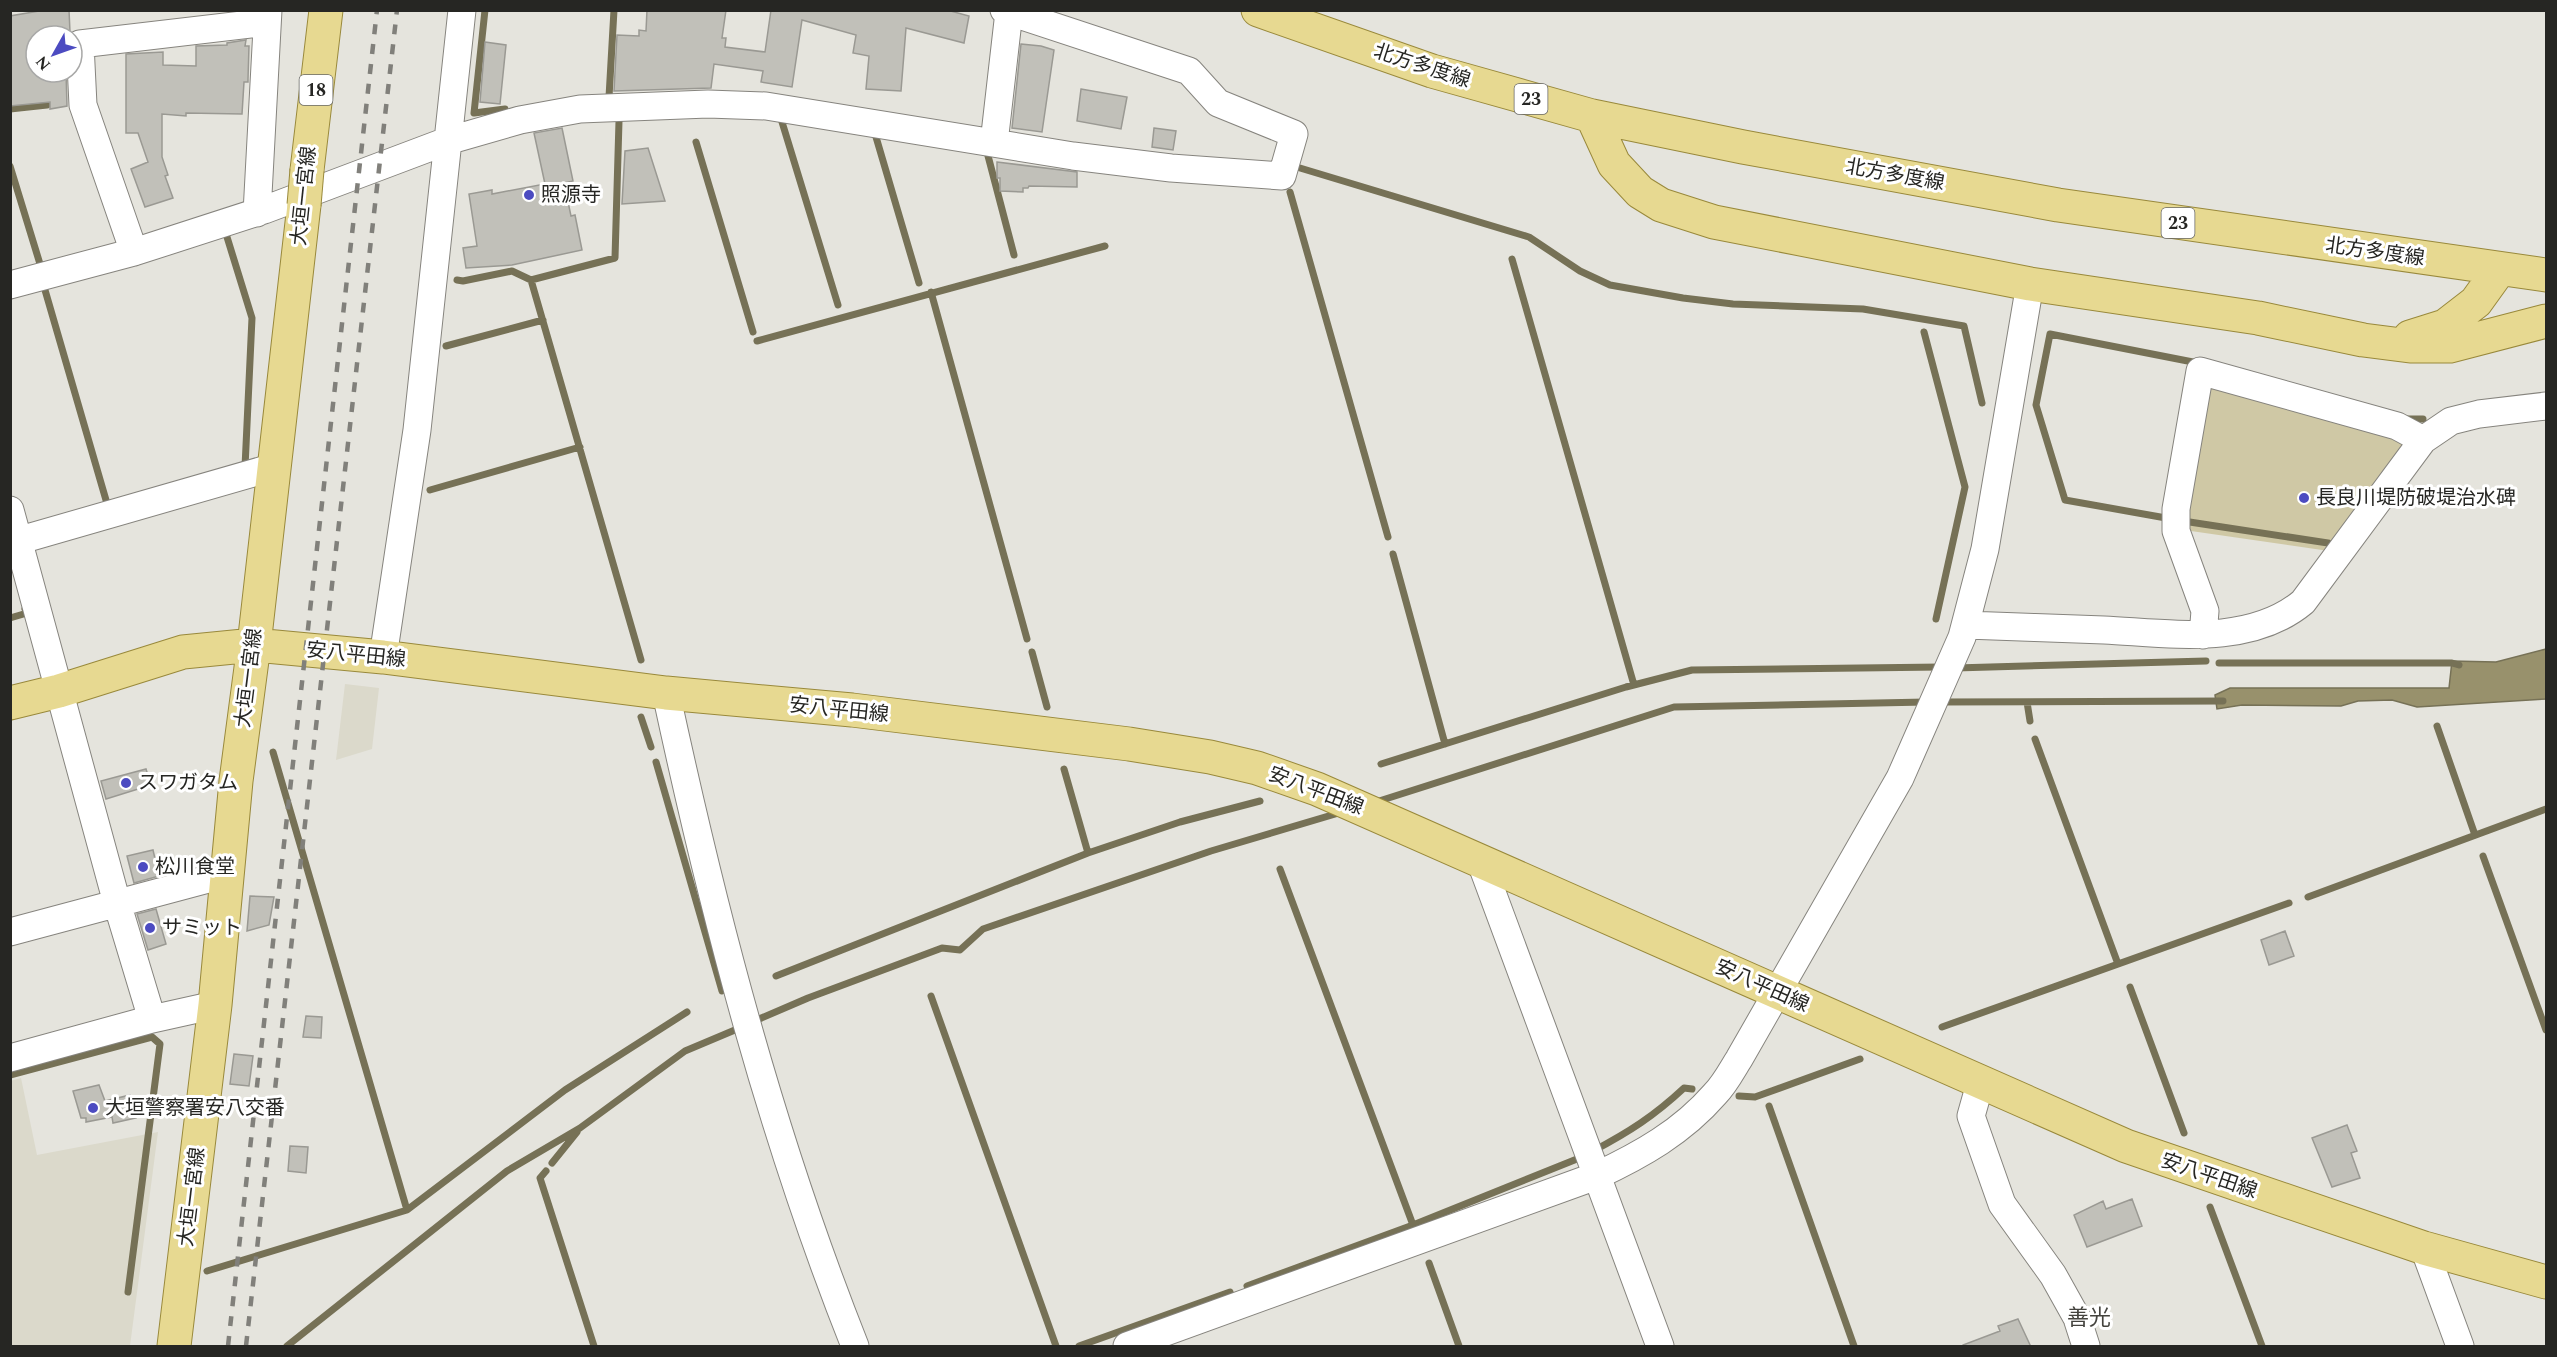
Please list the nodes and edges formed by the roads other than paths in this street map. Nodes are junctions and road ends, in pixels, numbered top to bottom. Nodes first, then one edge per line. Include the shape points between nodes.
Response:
1 (326, 10) edge
2 (462, 10) edge
3 (1258, 10) edge
4 (1006, 11) edge
5 (268, 16) edge
6 (1592, 116) junction
7 (447, 141) junction
8 (994, 143) junction
9 (257, 213) junction
10 (134, 252) junction
11 (2499, 270) junction
12 (2547, 275) edge
13 (2030, 284) junction
14 (10, 285) edge
15 (2547, 321) edge
16 (2363, 340) junction
17 (2547, 406) edge
18 (2423, 440) junction
19 (274, 467) junction
20 (10, 510) edge
21 (15, 541) edge
22 (1966, 625) junction
23 (2203, 635) junction
24 (254, 645) junction
25 (383, 657) junction
26 (59, 691) junction
27 (666, 693) junction
28 (10, 703) edge
29 (1480, 860) junction
30 (227, 874) junction
31 (117, 903) junction
32 (10, 932) edge
33 (1776, 992) junction
34 (215, 1005) junction
35 (152, 1019) junction
36 (10, 1058) edge
37 (1980, 1083) junction
38 (1596, 1176) junction
39 (2424, 1248) junction
40 (2547, 1282) edge
41 (174, 1347) edge
42 (855, 1347) edge
43 (1127, 1347) edge
44 (1660, 1347) edge
45 (2086, 1347) edge
46 (2460, 1347) edge

1 - 19 main road, 大垣一宮線 / 18, bridge
2 - 7 street
3 - 6 main road, 北方多度線 / 23 via 1432,71
4 - 8 street
4 - 8 street via 1190,70 1218,104 1294,134 1282,176 1171,168
5 - 9 street
5 - 10 street via 80,44 83,105
6 - 11 main road, 北方多度線 / 23 via 2058,205
6 - 13 main road via 1614,164 1640,192 1661,206 1714,222
7 - 8 street via 520,120 580,109 708,104 766,106
7 - 9 street
7 - 25 street via 417,430
9 - 10 street
10 - 14 street
11 - 12 main road, 北方多度線 / 23
11 - 16 main road via 2476,302 2445,326 2408,338
13 - 16 main road via 2259,318
13 - 22 street via 1985,549
15 - 16 main road via 2450,346
17 - 18 street via 2451,421
18 - 23 street via 2303,602 2272,622
18 - 23 street via 2397,426 2200,371 2176,509 2176,531 2205,611
19 - 21 street
19 - 24 main road, 大垣一宮線 / 18
20 - 21 street
21 - 26 street
22 - 23 street
22 - 33 street via 1900,778
24 - 25 main road, 安八平田線
24 - 26 main road, 安八平田線 via 183,652
24 - 30 main road, 大垣一宮線 / 18
25 - 27 main road, 安八平田線
26 - 28 main road, 安八平田線
26 - 31 street
27 - 29 main road, 安八平田線 via 852,710 1210,757 1317,789
27 - 42 street via 738,1000 780,1139
29 - 33 main road, 安八平田線
29 - 38 street
30 - 31 street
30 - 34 main road, 大垣一宮線 / 18
31 - 32 street
31 - 35 street
33 - 37 main road, 安八平田線
33 - 38 street via 1716,1093 1679,1130 1630,1161
34 - 35 street
34 - 41 main road, 大垣一宮線 / 18
35 - 36 street
37 - 39 main road, 安八平田線 via 2126,1146
37 - 45 street via 1971,1116 2002,1204 2053,1275 2077,1318
38 - 43 street
38 - 44 street
39 - 40 main road, 安八平田線
39 - 46 street

